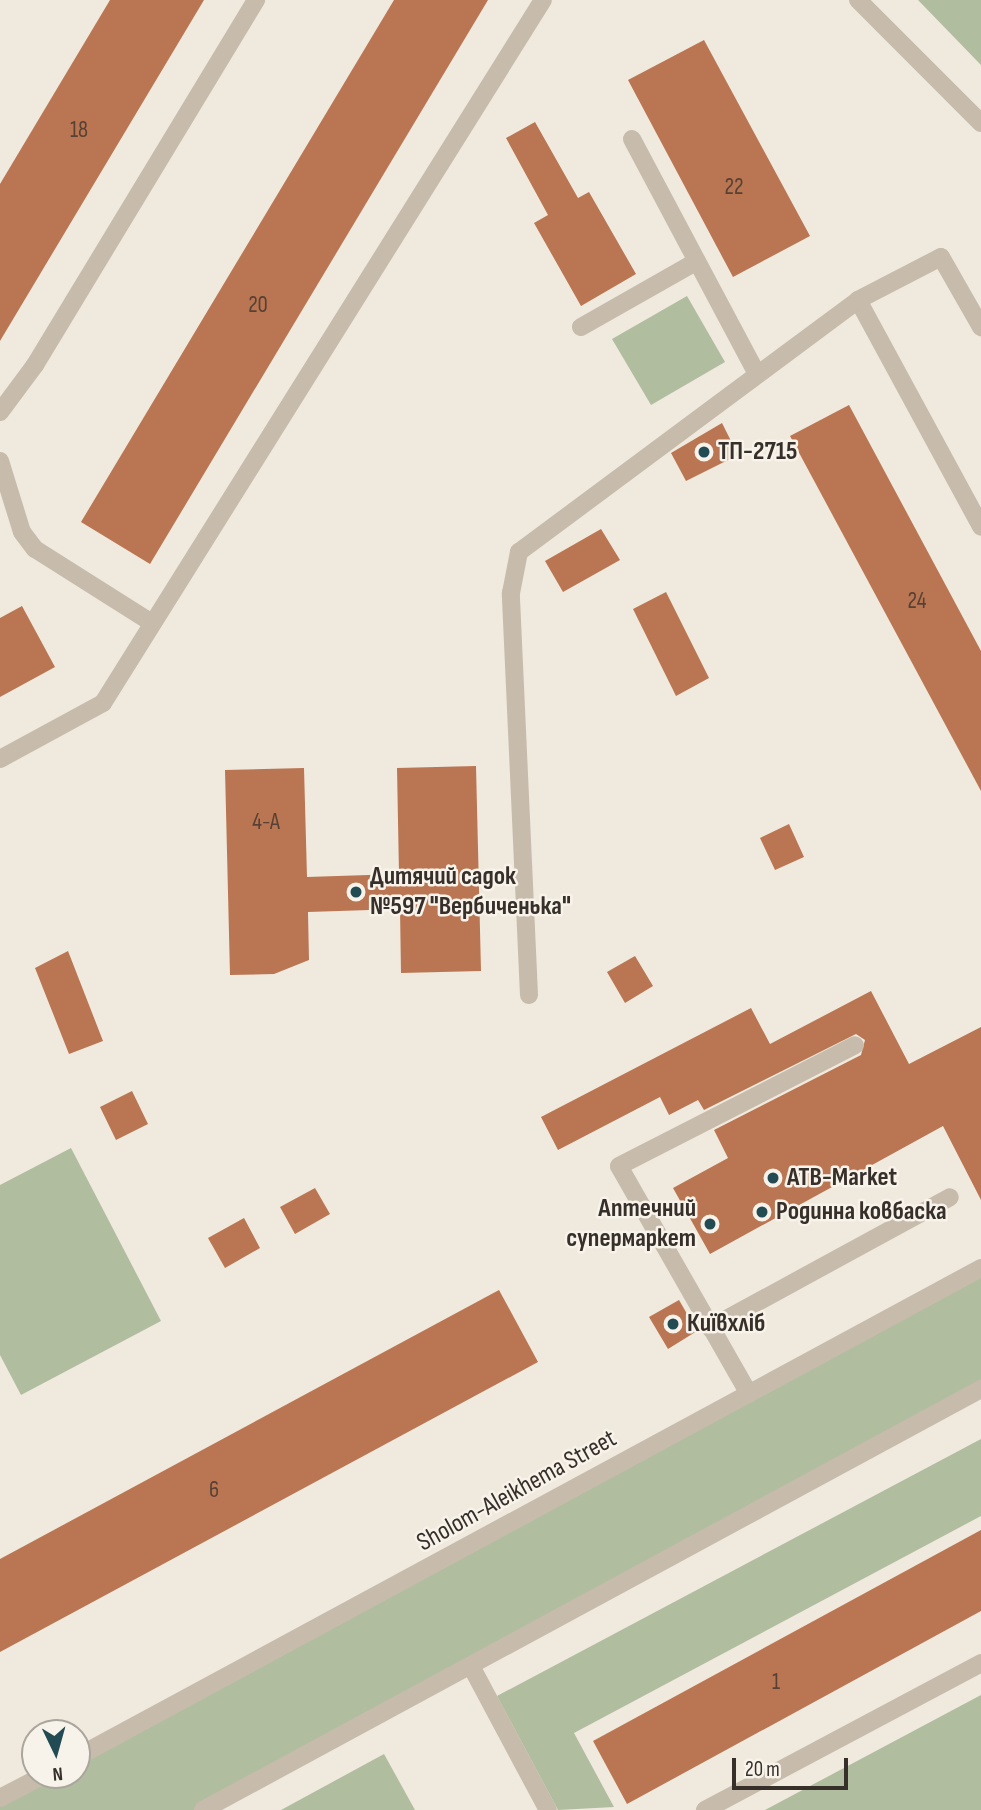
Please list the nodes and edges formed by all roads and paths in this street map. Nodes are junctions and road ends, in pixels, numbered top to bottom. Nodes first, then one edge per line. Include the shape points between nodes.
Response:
1 (256, 0) edge
2 (543, 0) edge
3 (858, 0) edge
4 (981, 123) edge
5 (632, 139) dead end
6 (697, 261) junction
7 (858, 300) junction
8 (581, 327) dead end
9 (981, 327) edge
10 (756, 372) junction
11 (0, 412) edge
12 (0, 461) edge
13 (981, 527) edge
14 (152, 622) junction
15 (0, 760) edge
16 (529, 995) dead end
17 (855, 1045) dead end
18 (950, 1196) dead end
19 (981, 1268) edge
20 (710, 1328) junction
21 (981, 1389) edge
22 (748, 1394) junction
23 (981, 1663) edge
24 (471, 1666) junction
25 (91, 1749) edge
26 (21, 1787) edge
27 (0, 1798) edge
28 (203, 1810) edge
29 (548, 1810) edge
30 (705, 1810) edge

1 - 11 street via 35,365
2 - 14 street
3 - 4 street
5 - 6 street
6 - 8 street
6 - 10 street
7 - 9 street via 941,257
7 - 10 street
7 - 13 street
10 - 16 street via 534,539 512,571
12 - 14 street via 22,531 35,549
14 - 15 street via 103,703
17 - 20 street via 619,1166
18 - 20 street
19 - 22 street, Sholom-Aleikhema Street
20 - 22 street
21 - 24 street
22 - 25 street, Sholom-Aleikhema Street
23 - 30 street
24 - 28 street
24 - 29 street
26 - 27 street

